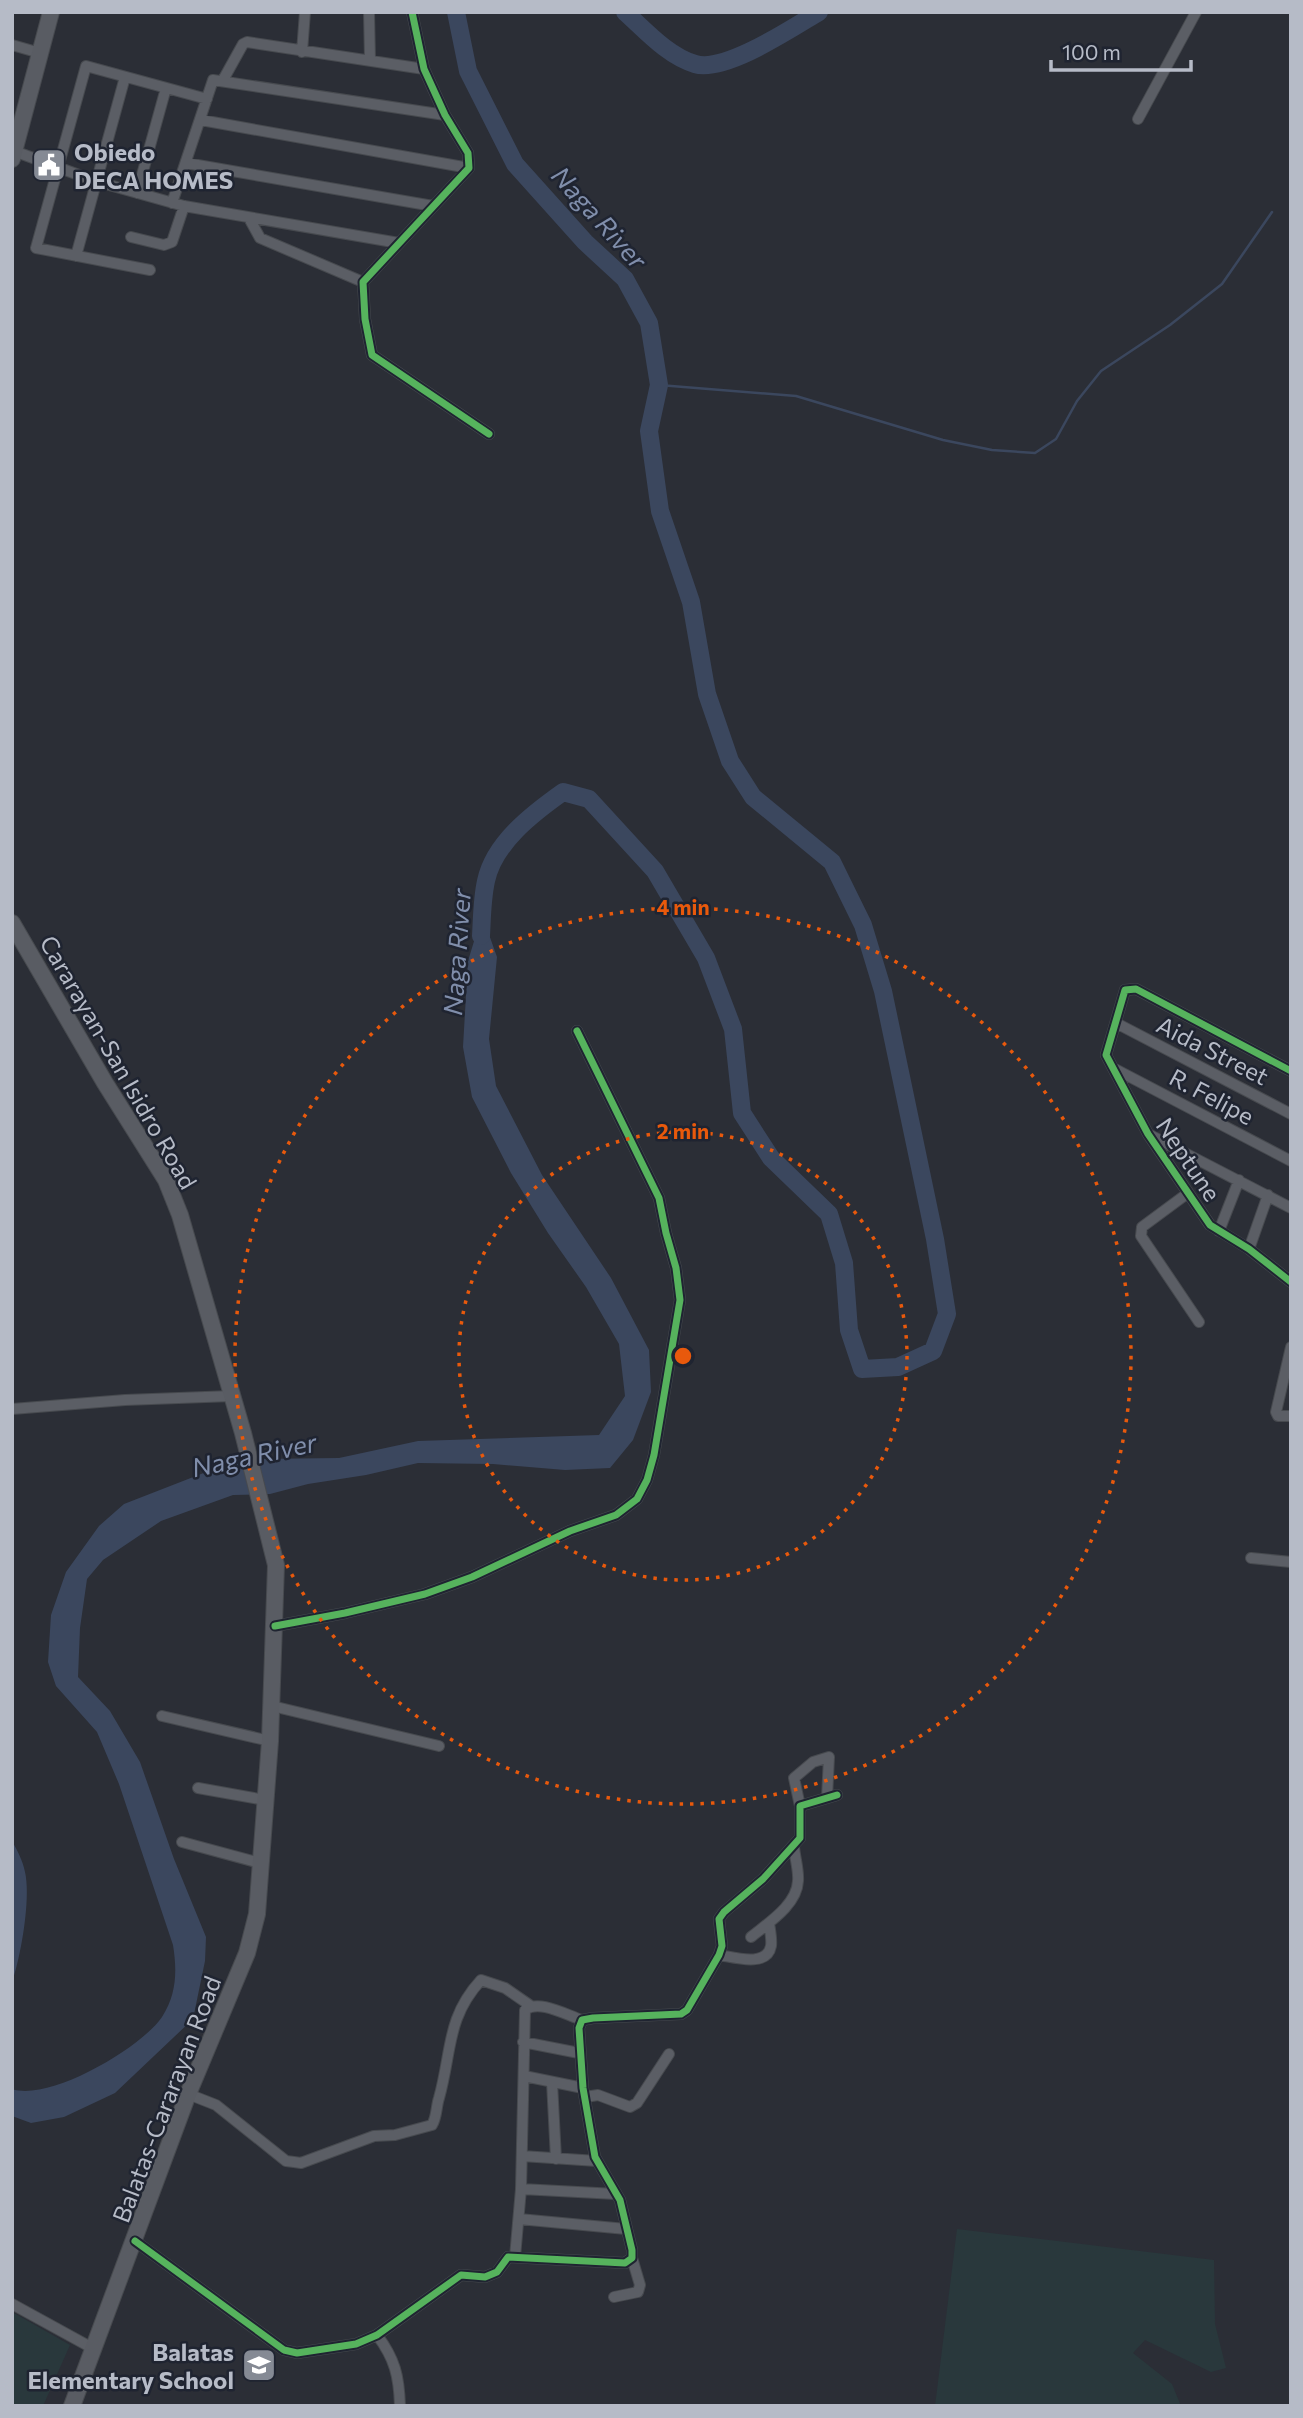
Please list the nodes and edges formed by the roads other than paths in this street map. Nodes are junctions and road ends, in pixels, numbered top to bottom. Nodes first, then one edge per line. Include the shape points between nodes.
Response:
1 (51, 12) edge
2 (305, 12) edge
3 (369, 12) edge
4 (412, 12) edge
5 (1196, 12) edge
6 (12, 45) edge
7 (302, 52) junction
8 (40, 53) junction
9 (370, 60) junction
10 (425, 69) junction
11 (125, 77) junction
12 (223, 80) junction
13 (166, 88) junction
14 (207, 99) junction
15 (445, 115) junction
16 (1138, 119) dead end
17 (201, 120) junction
18 (14, 147) edge
19 (186, 163) junction
20 (469, 168) junction
21 (58, 169) junction
22 (95, 181) junction
23 (137, 192) junction
24 (172, 203) junction
25 (184, 206) junction
26 (433, 206) junction
27 (249, 218) junction
28 (131, 237) dead end
29 (399, 243) junction
30 (76, 256) junction
31 (149, 270) dead end
32 (363, 282) junction
33 (489, 434) dead end
34 (12, 923) edge
35 (1115, 1023) junction
36 (578, 1031) dead end
37 (1113, 1068) junction
38 (1291, 1071) edge
39 (1291, 1114) edge
40 (1147, 1134) junction
41 (1291, 1161) edge
42 (1239, 1180) junction
43 (1188, 1193) junction
44 (1268, 1195) junction
45 (1291, 1208) edge
46 (1219, 1231) junction
47 (1249, 1250) junction
48 (1291, 1282) edge
49 (1199, 1322) dead end
50 (1290, 1351) edge
51 (232, 1396) junction
52 (12, 1409) edge
53 (1291, 1416) edge
54 (1251, 1558) dead end
55 (1291, 1562) edge
56 (275, 1626) junction
57 (272, 1706) junction
58 (162, 1716) dead end
59 (270, 1741) junction
60 (439, 1746) dead end
61 (198, 1788) dead end
62 (265, 1800) junction
63 (800, 1806) junction
64 (182, 1843) dead end
65 (794, 1847) junction
66 (260, 1863) junction
67 (769, 1923) junction
68 (751, 1937) dead end
69 (719, 1955) junction
70 (531, 2006) junction
71 (582, 2020) junction
72 (523, 2042) junction
73 (579, 2053) junction
74 (669, 2054) dead end
75 (524, 2076) junction
76 (552, 2082) junction
77 (584, 2093) junction
78 (188, 2094) junction
79 (522, 2156) junction
80 (555, 2160) junction
81 (597, 2161) junction
82 (521, 2189) junction
83 (617, 2194) junction
84 (519, 2219) junction
85 (626, 2229) junction
86 (135, 2241) junction
87 (515, 2257) junction
88 (632, 2258) junction
89 (614, 2297) dead end
90 (12, 2304) edge
91 (377, 2335) junction
92 (94, 2349) junction
93 (72, 2406) edge
94 (400, 2406) edge

1 - 8 main road
2 - 7 street
3 - 9 street
4 - 10 street
5 - 16 street
6 - 8 street
7 - 9 street
7 - 12 street via 247,42
8 - 18 main road
9 - 10 street
10 - 15 street
11 - 13 street
11 - 21 street via 86,66
11 - 22 street
12 - 14 street via 213,80
12 - 15 street
13 - 14 street
13 - 23 street
14 - 17 street
15 - 20 street via 468,153
17 - 19 street
17 - 20 street
18 - 21 street
19 - 24 street
19 - 26 street
20 - 26 street
21 - 22 street
21 - 30 street via 36,248
22 - 23 street
22 - 30 street
23 - 24 street
24 - 25 street
25 - 27 street
25 - 28 street via 172,242 164,245
26 - 29 street
27 - 29 street
27 - 32 street via 260,239
29 - 32 street
30 - 31 street
32 - 33 street via 372,355
34 - 51 main road, Cararayan-San Isidro Road via 166,1180
35 - 37 street, Neptune via 1106,1055
35 - 38 street, Neptune via 1125,990 1136,989
35 - 39 street, Aida Street
36 - 56 street via 659,1198 680,1284 661,1423 647,1479 637,1499 616,1515 425,1594
37 - 40 street, Neptune
37 - 41 street, R. Felipe
40 - 42 street
40 - 43 street, Neptune
42 - 44 street
42 - 46 street
43 - 46 street, Neptune
43 - 49 street via 1142,1227 1141,1236
44 - 45 street
44 - 47 street
46 - 47 street, Neptune
47 - 48 street, Neptune
50 - 53 street via 1276,1412
51 - 52 street
51 - 56 main road, Cararayan-San Isidro Road via 276,1565
54 - 55 street
56 - 57 main road, Cararayan-San Isidro Road
57 - 59 main road, Cararayan-San Isidro Road
57 - 60 street
58 - 59 street
59 - 62 main road, Cararayan-San Isidro Road
61 - 62 street
62 - 66 main road, Balatas-Cararayan Road
63 - 63 street via 832,1796 829,1757 813,1762 794,1778
63 - 65 street via 800,1838
64 - 66 street
65 - 67 street via 797,1891
65 - 69 street via 719,1919
66 - 78 main road, Balatas-Cararayan Road via 257,1914 247,1952
67 - 68 street
67 - 69 street via 771,1948 766,1956 756,1960
69 - 71 street via 681,2014
70 - 71 street
70 - 72 street via 525,2010
70 - 78 street via 505,1988 481,1980 457,2015 432,2125 374,2136 301,2163 286,2161 216,2105
71 - 73 street
72 - 73 street
72 - 75 street
73 - 77 street
74 - 77 street via 630,2107
75 - 76 street
75 - 79 street
76 - 77 street
76 - 80 street
77 - 81 street
78 - 86 main road, Balatas-Cararayan Road
79 - 80 street
79 - 82 street
80 - 81 street
81 - 83 street
82 - 83 street
82 - 84 street
83 - 85 street
84 - 85 street
84 - 87 street
85 - 88 street
86 - 91 street via 290,2352 356,2344
86 - 92 main road, Balatas-Cararayan Road
87 - 88 street via 605,2264
87 - 91 street via 485,2277 461,2275
88 - 89 street via 638,2292
90 - 92 street
91 - 94 street via 391,2353
92 - 93 main road, Balatas-Cararayan Road

